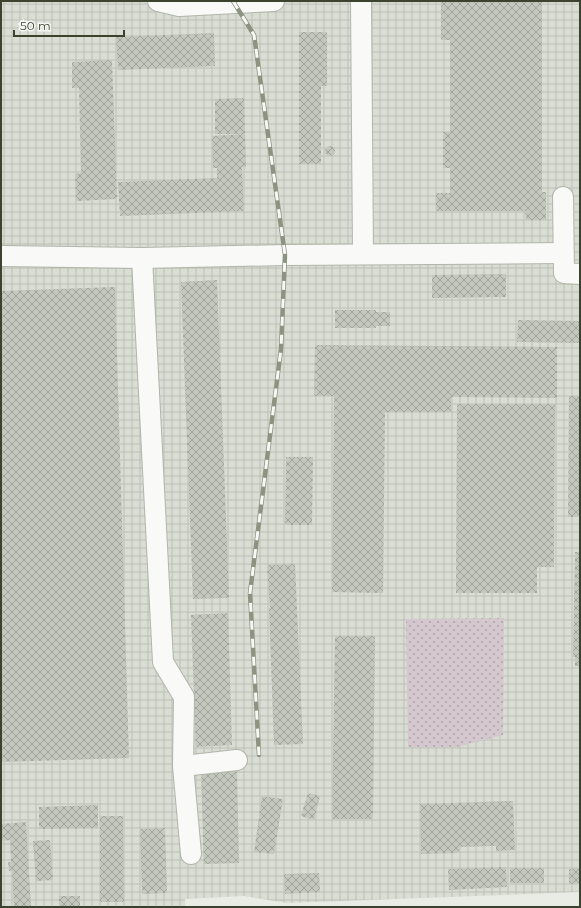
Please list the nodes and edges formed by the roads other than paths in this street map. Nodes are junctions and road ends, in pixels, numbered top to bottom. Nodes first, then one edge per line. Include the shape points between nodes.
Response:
1 (158, 1) edge
2 (274, 1) edge
3 (361, 1) edge
4 (563, 197) dead end
5 (563, 253) junction
6 (363, 254) junction
7 (1, 256) edge
8 (142, 258) junction
9 (580, 274) edge
10 (237, 760) dead end
11 (183, 766) junction
12 (191, 854) dead end

1 - 2 lane via 179,6
3 - 6 lane
4 - 5 lane
5 - 6 lane
5 - 9 lane via 564,273
6 - 8 lane
7 - 8 lane
8 - 11 lane via 163,662 184,697
10 - 11 lane
11 - 12 lane

